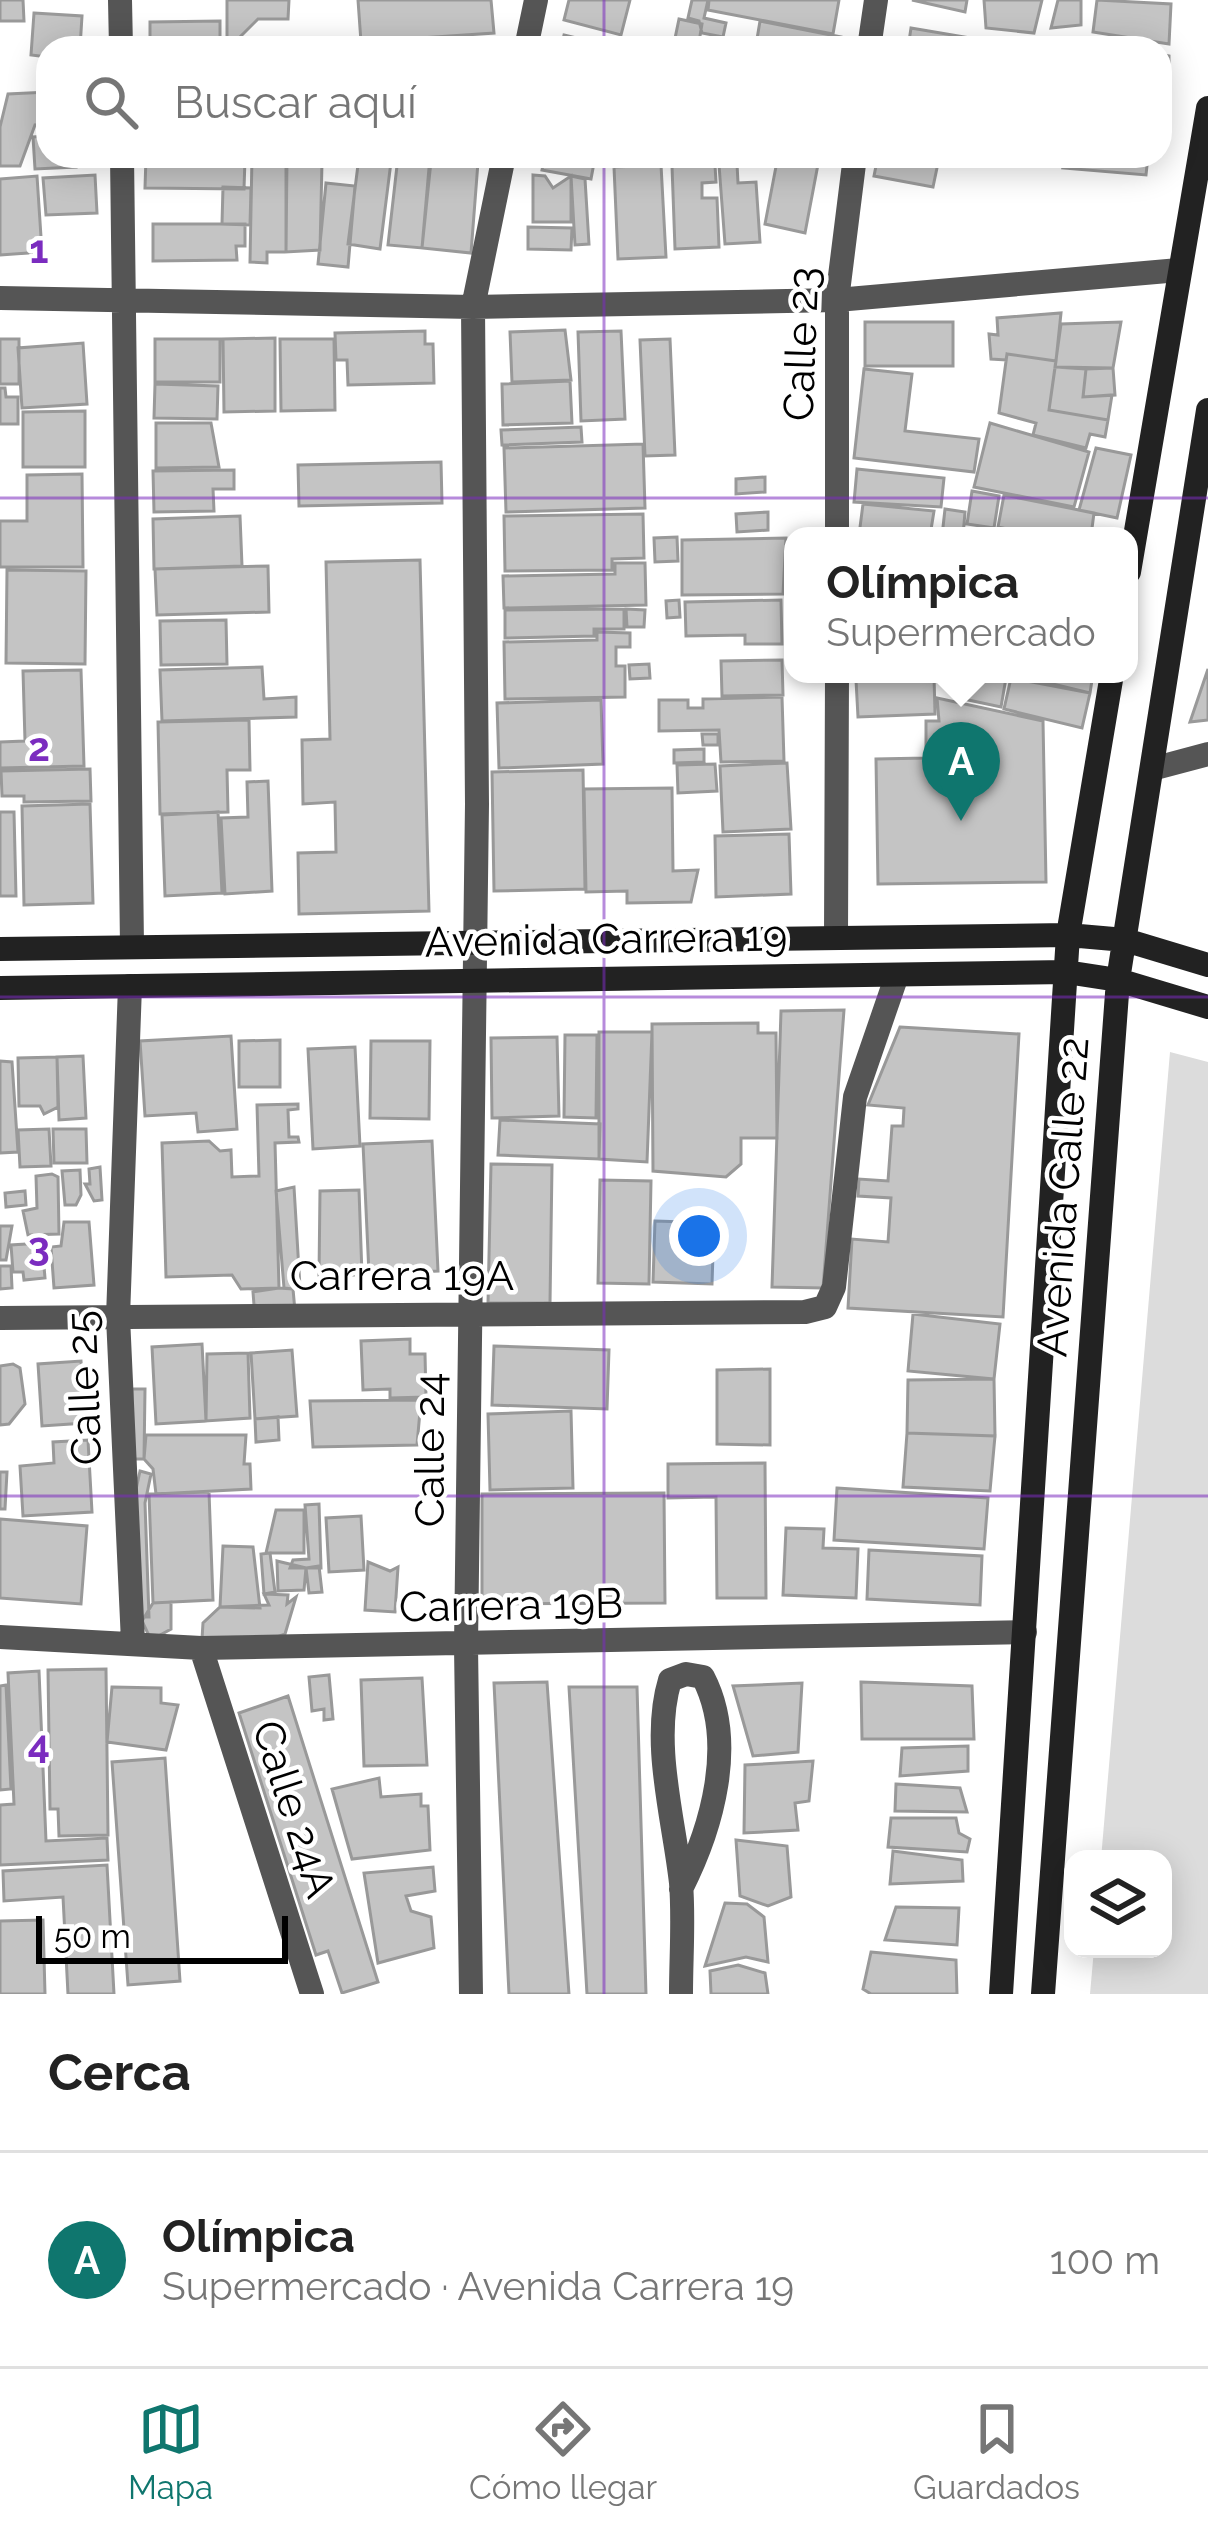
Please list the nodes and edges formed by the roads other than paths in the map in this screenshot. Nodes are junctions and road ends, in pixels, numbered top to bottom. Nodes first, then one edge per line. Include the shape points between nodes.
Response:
1 (120, 0) edge
2 (536, 0) edge
3 (876, 0) edge
4 (121, 36) edge
5 (528, 36) edge
6 (871, 36) edge
7 (1208, 108) edge
8 (122, 168) edge
9 (502, 168) edge
10 (854, 168) edge
11 (1179, 270) junction
12 (124, 297) junction
13 (0, 298) edge
14 (837, 300) junction
15 (473, 308) junction
16 (1208, 410) edge
17 (837, 527) edge
18 (1136, 527) edge
19 (837, 683) edge
20 (1110, 683) edge
21 (1208, 754) edge
22 (1152, 769) junction
23 (1068, 935) junction
24 (836, 937) junction
25 (472, 940) junction
26 (1126, 940) junction
27 (132, 946) junction
28 (0, 949) edge
29 (1208, 965) edge
30 (1066, 972) junction
31 (897, 975) junction
32 (475, 980) junction
33 (1118, 980) junction
34 (130, 986) junction
35 (0, 988) edge
36 (1208, 1006) edge
37 (469, 1313) junction
38 (118, 1317) junction
39 (0, 1318) edge
40 (1025, 1632) junction
41 (0, 1636) edge
42 (133, 1642) junction
43 (466, 1646) junction
44 (201, 1648) junction
45 (681, 1889) junction
46 (313, 1994) edge
47 (471, 1994) edge
48 (681, 1994) edge
49 (1001, 1994) edge
50 (1043, 1994) edge

1 - 4 street
2 - 5 street
3 - 6 street
7 - 11 street
8 - 12 street
9 - 15 street, Calle 24
10 - 14 street, Calle 23
11 - 14 street
11 - 18 street
12 - 13 street
12 - 15 street
12 - 27 street
14 - 15 street
14 - 17 street, Calle 23
15 - 25 street, Calle 24
16 - 22 street, Avenida Calle 22
19 - 24 street
20 - 23 street, Avenida Calle 22
21 - 22 street
22 - 26 street, Avenida Calle 22
23 - 24 street, Avenida Carrera 19
23 - 26 street, Avenida Carrera 19
23 - 30 street, Avenida Calle 22
24 - 25 street, Avenida Carrera 19
25 - 27 street, Avenida Carrera 19
25 - 32 street, Calle 24
26 - 29 street, Avenida Carrera 19
26 - 33 street, Avenida Calle 22
27 - 28 street, Avenida Carrera 19
30 - 31 street, Avenida Carrera 19
30 - 33 street, Avenida Carrera 19
30 - 40 street, Avenida Calle 22
31 - 32 street, Avenida Carrera 19
31 - 37 street, Carrera 19A via 855,1097 834,1287 825,1307
32 - 34 street, Avenida Carrera 19
32 - 37 street, Calle 24
33 - 36 street, Avenida Carrera 19
33 - 50 street, Avenida Calle 22
34 - 35 street, Avenida Carrera 19
34 - 38 street, Calle 25
37 - 38 street, Carrera 19A
37 - 43 street, Calle 24
38 - 39 street, Carrera 19A
38 - 42 street, Calle 25
40 - 43 street, Carrera 19B
40 - 49 street, Avenida Calle 22
41 - 42 street, Carrera 19B
42 - 44 street, Carrera 19B
43 - 44 street, Carrera 19B
43 - 47 street, Calle 24
44 - 46 street, Calle 24A
45 - 45 street via 703,1846 718,1747 714,1697 703,1677 686,1674 670,1680 664,1696
45 - 48 street

